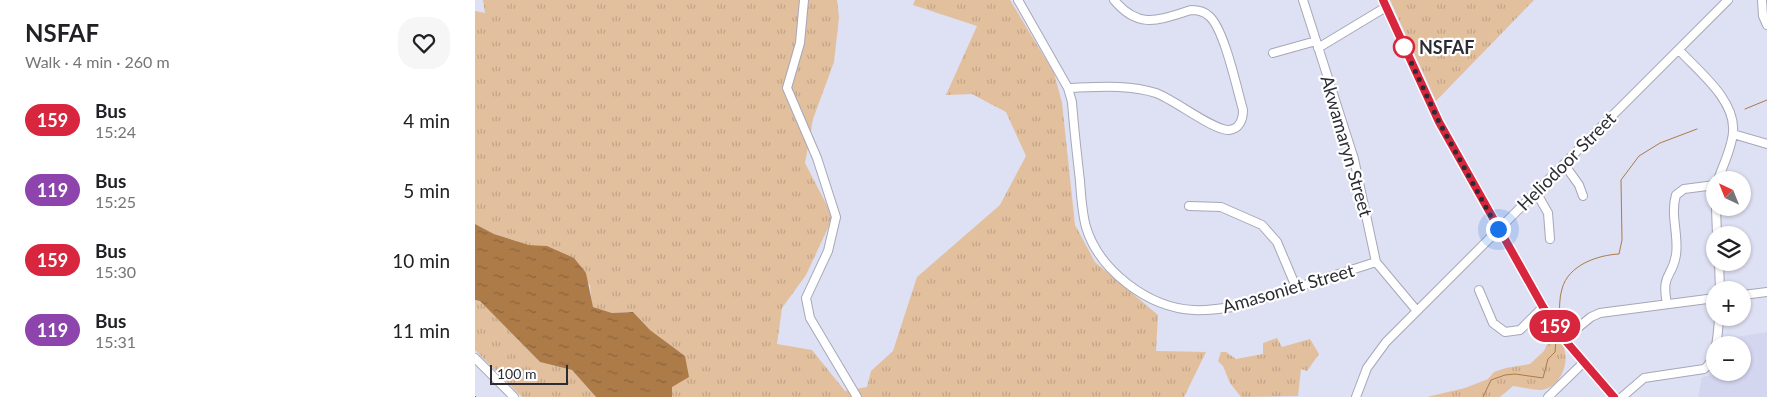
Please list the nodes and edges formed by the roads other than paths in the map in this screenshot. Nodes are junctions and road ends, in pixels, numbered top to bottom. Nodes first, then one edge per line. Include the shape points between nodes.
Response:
1 (804, 0) edge
2 (1018, 0) edge
3 (1114, 0) edge
4 (1303, 0) edge
5 (1728, 0) edge
6 (1762, 0) edge
7 (1385, 3) edge
8 (1767, 25) edge
9 (1317, 44) junction
10 (1679, 50) junction
11 (1273, 53) dead end
12 (1067, 88) junction
13 (1733, 134) junction
14 (1767, 144) edge
15 (1564, 164) junction
16 (1721, 171) edge
17 (1706, 186) edge
18 (1536, 192) junction
19 (1583, 196) dead end
20 (1189, 206) dead end
21 (1498, 229) junction
22 (1550, 239) dead end
23 (1377, 262) junction
24 (1296, 287) junction
25 (1479, 290) dead end
26 (1767, 292) edge
27 (1751, 293) edge
28 (1706, 299) edge
29 (1667, 304) junction
30 (1543, 307) junction
31 (1417, 310) junction
32 (1718, 326) edge
33 (1564, 339) junction
34 (475, 358) edge
35 (1583, 363) junction
36 (514, 397) edge
37 (857, 397) edge
38 (1356, 397) edge
39 (1548, 397) edge
40 (1614, 397) edge
41 (1622, 397) edge

1 - 37 street via 800,43 787,88 817,158 836,217 828,251 806,298 807,309
2 - 12 street, Amasoniet Street
3 - 12 street via 1132,16 1149,21 1191,10 1209,16 1219,30 1243,110 1240,123 1235,128 1221,129 1171,100 1145,90
4 - 9 street, Akwamaryn Street
5 - 10 street, Heliodoor Street
6 - 8 street
7 - 9 street
7 - 21 street via 1439,122
9 - 11 street
9 - 23 street, Akwamaryn Street via 1360,180
10 - 13 street via 1719,94 1733,116
10 - 15 street, Heliodoor Street
12 - 24 street, Amasoniet Street via 1072,102 1085,225 1100,254 1128,284 1169,305 1194,310 1239,306
13 - 14 street
13 - 16 street
15 - 18 street, Heliodoor Street
15 - 19 street
17 - 29 street via 1684,189 1676,195 1673,212 1676,254 1665,281
18 - 21 street, Heliodoor Street
18 - 22 street via 1548,213
20 - 24 street via 1221,207 1262,225 1277,242
21 - 30 street
21 - 31 street, Heliodoor Street
23 - 24 street, Amasoniet Street
23 - 31 street, Akwamaryn Street
25 - 30 street via 1493,323 1505,332 1520,330
26 - 27 street
28 - 29 street
29 - 33 street via 1600,313
30 - 33 street
31 - 38 street, Heliodoor Street via 1375,356
32 - 41 street via 1708,366 1644,378
33 - 35 street
34 - 36 street
35 - 39 street
35 - 40 street

